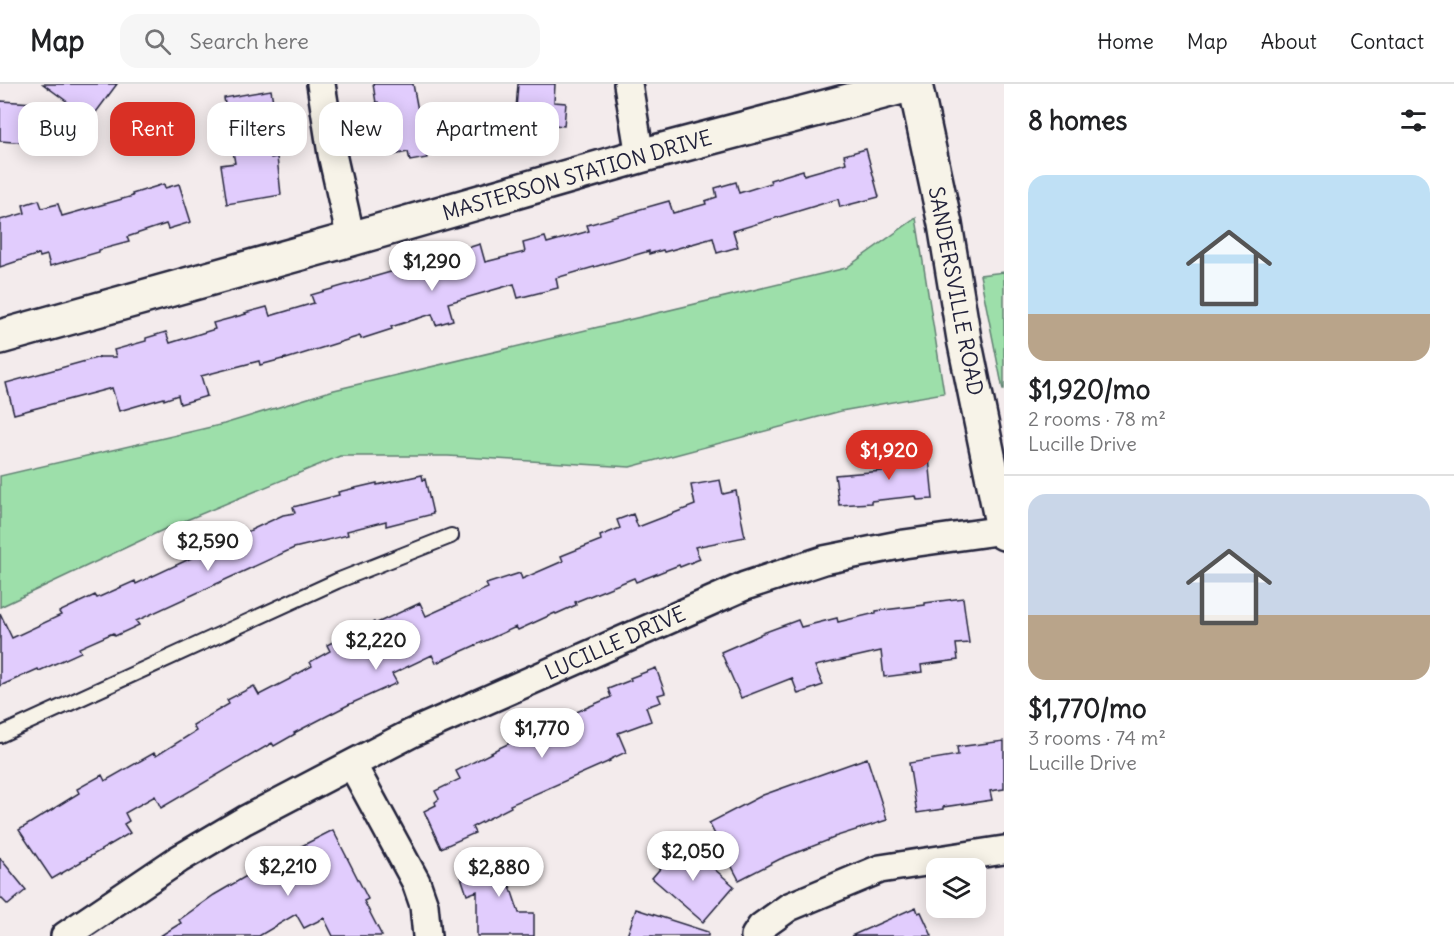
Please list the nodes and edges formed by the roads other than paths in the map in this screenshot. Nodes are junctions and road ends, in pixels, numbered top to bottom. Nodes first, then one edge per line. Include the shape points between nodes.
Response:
1 (321, 84) edge
2 (628, 84) edge
3 (914, 84) edge
4 (640, 156) junction
5 (351, 239) junction
6 (0, 337) edge
7 (1004, 531) edge
8 (451, 536) dead end
9 (0, 735) edge
10 (352, 764) junction
11 (1004, 850) edge
12 (65, 936) edge
13 (427, 936) edge
14 (755, 936) edge

1 - 5 street
2 - 4 street
3 - 4 street, MASTERSON STATION DRIVE
3 - 7 street, SANDERSVILLE ROAD
4 - 5 street, MASTERSON STATION DRIVE
5 - 6 street, MASTERSON STATION DRIVE
7 - 10 street, LUCILLE DRIVE via 904,544 824,560 745,586
8 - 9 lane via 337,580
10 - 12 street, LUCILLE DRIVE via 188,854
10 - 13 street via 416,882 424,905
11 - 14 street via 880,869 789,906

